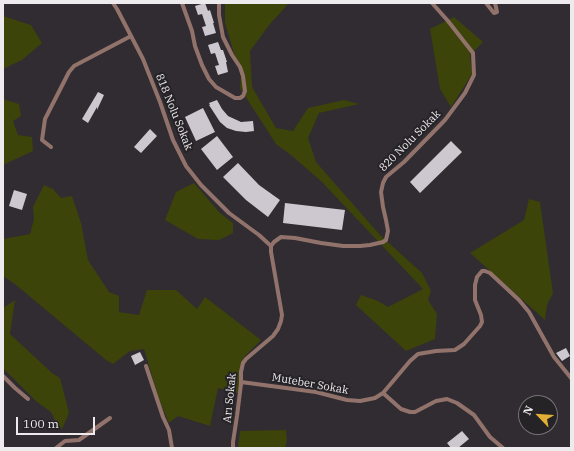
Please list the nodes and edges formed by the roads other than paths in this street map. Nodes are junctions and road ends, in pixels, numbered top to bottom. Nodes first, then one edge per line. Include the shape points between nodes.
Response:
1 (113, 3) edge
2 (182, 3) edge
3 (218, 3) edge
4 (432, 3) edge
5 (486, 3) edge
6 (495, 3) edge
7 (131, 36) junction
8 (51, 147) dead end
9 (271, 246) junction
10 (146, 366) dead end
11 (3, 376) edge
12 (571, 378) edge
13 (241, 382) junction
14 (383, 393) junction
15 (28, 399) dead end
16 (110, 418) dead end
17 (56, 448) edge
18 (172, 448) edge
19 (233, 448) edge
20 (503, 448) edge

1 - 7 street, 818 Nolu Sokak
2 - 3 street via 195,46 209,79 216,87 235,98 240,98 245,91 243,76 223,37
4 - 9 street, 820 Nolu Sokak via 472,53 474,75 465,93 445,120 386,177 381,192 388,231 386,240 360,246 343,246 282,237
5 - 6 street via 494,13 497,12
7 - 8 street via 74,66 69,72 45,120 42,140
7 - 9 street, 818 Nolu Sokak via 143,59 186,166 229,213
9 - 13 street, Arı Sokak via 281,321 273,336 243,363
10 - 18 street via 169,430
11 - 15 street
12 - 14 street, Muteber Sokak via 554,357 520,300 490,273 482,271 475,285 475,300 482,322 480,326 455,350 418,354
13 - 14 street, Muteber Sokak via 316,392 347,400 360,401 375,398
13 - 19 street, Arı Sokak
14 - 20 street via 401,410 410,412 447,399 474,415 490,437
16 - 17 street via 79,440 65,441

